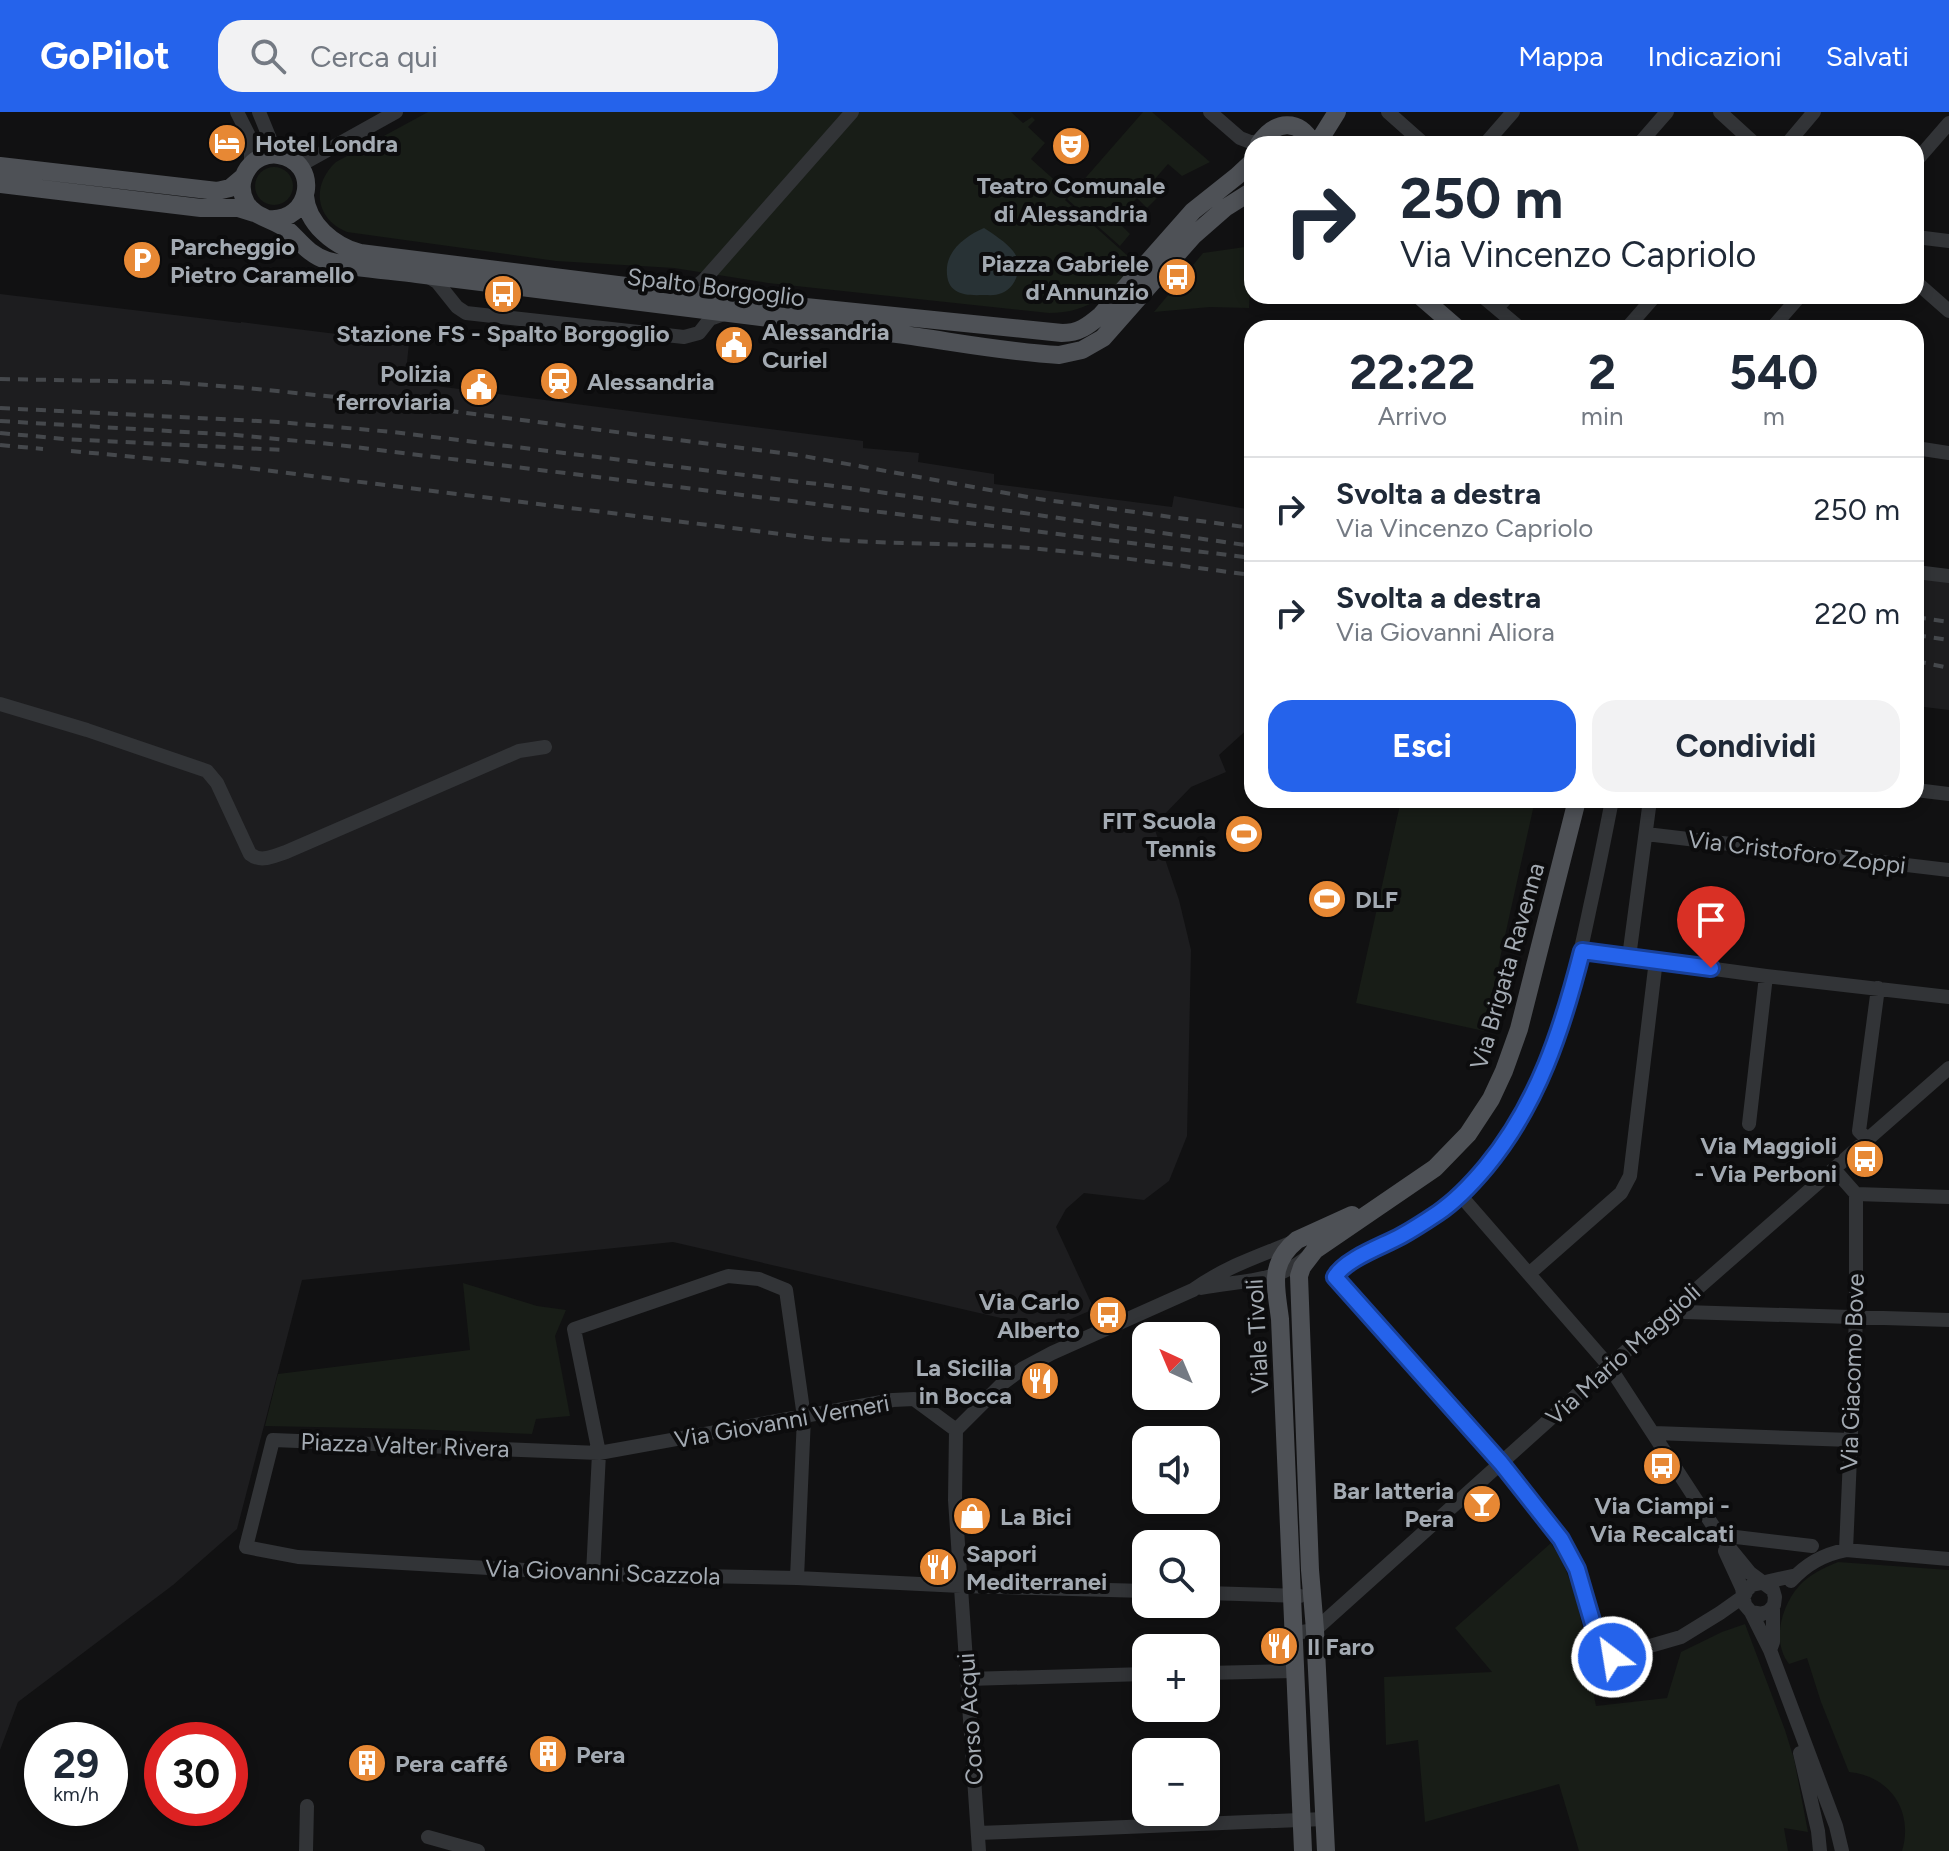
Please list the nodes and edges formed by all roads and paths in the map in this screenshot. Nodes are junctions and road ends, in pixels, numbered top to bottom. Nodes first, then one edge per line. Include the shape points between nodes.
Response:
1 (237, 112) edge
2 (259, 112) edge
3 (396, 112) edge
4 (852, 112) edge
5 (1210, 112) edge
6 (1337, 112) edge
7 (1388, 112) edge
8 (1513, 112) edge
9 (1667, 112) edge
10 (1720, 112) edge
11 (1814, 112) edge
12 (1294, 118) edge
13 (1949, 123) edge
14 (1267, 136) edge
15 (1308, 136) edge
16 (1320, 136) edge
17 (1415, 136) edge
18 (1492, 136) edge
19 (1646, 136) edge
20 (1746, 136) edge
21 (1794, 136) edge
22 (1244, 140) edge
23 (1924, 152) edge
24 (282, 155) junction
25 (0, 166) edge
26 (299, 166) junction
27 (1244, 169) edge
28 (247, 171) junction
29 (0, 184) edge
30 (305, 196) junction
31 (1244, 196) edge
32 (261, 216) junction
33 (1924, 238) edge
34 (1949, 241) edge
35 (468, 267) junction
36 (447, 288) junction
37 (643, 289) junction
38 (1924, 289) edge
39 (1429, 304) edge
40 (1492, 304) edge
41 (1501, 304) edge
42 (1648, 304) edge
43 (1793, 304) edge
44 (1497, 308) junction
45 (1949, 311) edge
46 (728, 313) junction
47 (1448, 320) edge
48 (1511, 320) edge
49 (1634, 320) edge
50 (1779, 320) edge
51 (1924, 449) edge
52 (1949, 453) edge
53 (1924, 573) edge
54 (1949, 576) edge
55 (0, 704) edge
56 (545, 747) dead end
57 (1924, 791) edge
58 (1949, 794) edge
59 (1575, 808) edge
60 (1610, 808) edge
61 (1649, 808) edge
62 (1646, 834) junction
63 (1949, 870) edge
64 (1582, 951) junction
65 (1629, 957) junction
66 (1656, 960) junction
67 (1766, 976) junction
68 (1878, 988) junction
69 (1949, 997) edge
70 (1946, 1075) edge
71 (1749, 1124) dead end
72 (1867, 1139) junction
73 (1834, 1169) junction
74 (1856, 1194) junction
75 (1461, 1196) junction
76 (1391, 1197) junction
77 (1949, 1197) edge
78 (1297, 1240) junction
79 (1310, 1255) junction
80 (1530, 1273) junction
81 (1275, 1276) junction
82 (1240, 1282) junction
83 (1193, 1290) junction
84 (1678, 1305) junction
85 (1856, 1318) junction
86 (1280, 1319) junction
87 (1949, 1320) edge
88 (1609, 1366) junction
89 (804, 1417) junction
90 (956, 1430) junction
91 (1654, 1433) junction
92 (1851, 1440) junction
93 (599, 1453) junction
94 (1501, 1463) junction
95 (1719, 1535) junction
96 (1812, 1546) dead end
97 (246, 1547) joint
98 (1846, 1550) junction
99 (1949, 1559) edge
100 (593, 1574) junction
101 (1797, 1575) junction
102 (797, 1578) junction
103 (1763, 1583) junction
104 (961, 1586) junction
105 (1132, 1591) edge
106 (1220, 1593) edge
107 (1293, 1596) junction
108 (1313, 1596) junction
109 (1774, 1603) junction
110 (1748, 1606) junction
111 (1315, 1630) junction
112 (1295, 1633) junction
113 (1770, 1650) junction
114 (1296, 1671) junction
115 (1220, 1673) edge
116 (1132, 1674) edge
117 (968, 1679) junction
118 (1789, 1701) junction
119 (307, 1806) dead end
120 (1324, 1819) junction
121 (1302, 1820) junction
122 (978, 1833) junction
123 (428, 1837) dead end
124 (1817, 1849) edge
125 (306, 1851) edge
126 (478, 1851) edge
127 (979, 1851) edge
128 (1303, 1851) edge
129 (1326, 1851) edge
130 (1842, 1851) edge

1 - 28 street via 251,140
2 - 24 street
3 - 26 street
4 - 37 street via 699,285
5 - 22 street
6 - 16 main road
7 - 17 street
8 - 18 street
9 - 19 street
10 - 20 street
11 - 21 street
12 - 14 main road
12 - 15 main road
13 - 23 street
24 - 26 main road
24 - 28 main road via 266,155
25 - 28 main road via 217,191 230,188
26 - 30 main road
27 - 37 main road, Spalto Borgoglio via 1193,211 1101,315 1071,333
28 - 32 main road via 244,198
29 - 32 main road, Spalto Borgoglio via 238,208
30 - 32 main road via 290,215
30 - 35 main road, Spalto Borgoglio via 316,224 348,250
31 - 46 main road, Spalto Borgoglio via 1193,236 1103,338 1069,354
32 - 36 main road, Spalto Borgoglio via 328,261 426,275
33 - 34 street
35 - 36 street via 453,270
35 - 37 main road, Spalto Borgoglio
36 - 46 main road, Spalto Borgoglio
36 - 46 street via 466,313 531,324 684,337
38 - 45 street
39 - 47 main road
40 - 44 street
41 - 44 street
42 - 49 street
43 - 50 street
44 - 48 street
51 - 52 street
53 - 54 street
55 - 56 street via 207,771 250,854 258,859 286,852 519,751
57 - 58 street
59 - 76 main road, Via Brigata Ravenna via 1519,1029 1498,1086 1457,1147
60 - 64 street
61 - 62 street
62 - 63 street, Via Cristoforo Zoppi
62 - 65 street
64 - 65 street
64 - 75 street via 1560,1028 1529,1105
65 - 66 street
66 - 67 street
66 - 80 street via 1630,1176 1621,1193
67 - 68 street
67 - 71 street
68 - 69 street
68 - 72 street via 1859,1131
70 - 72 street, Via Mario Maggioli
72 - 73 street, Via Mario Maggioli
73 - 74 street
73 - 84 street, Via Mario Maggioli
74 - 77 street
74 - 85 street, Via Giacomo Bove
75 - 80 street
75 - 94 street via 1335,1277
76 - 78 main road
76 - 79 main road
78 - 81 main road, Viale Tivoli via 1277,1264
78 - 83 street
79 - 81 street
79 - 108 main road, Viale Tivoli via 1299,1283
80 - 88 street
81 - 82 street
81 - 86 main road, Viale Tivoli
82 - 83 street
82 - 86 street via 1267,1289
83 - 90 street via 1022,1369
84 - 85 street via 1684,1312
84 - 88 street, Via Mario Maggioli
85 - 87 street
85 - 92 street, Via Giacomo Bove
86 - 107 main road, Viale Tivoli
88 - 91 street
88 - 94 street, Via Mario Maggioli
89 - 90 street, Via Giovanni Verneri via 914,1399
89 - 93 street, Via Giovanni Verneri
89 - 93 street via 786,1290 759,1279 728,1276 574,1329
89 - 102 street
90 - 104 street
91 - 92 street
91 - 95 street
92 - 98 street, Via Giacomo Bove
93 - 97 street, Piazza Valter Rivera via 273,1440
93 - 100 street
94 - 110 street via 1568,1551 1606,1656 1681,1637 1720,1613
94 - 111 street, Via Mario Maggioli
95 - 96 street
95 - 103 street
95 - 110 street
97 - 100 street, Via Giovanni Scazzola via 298,1557
98 - 99 street
98 - 101 street via 1825,1556
100 - 102 street, Via Giovanni Scazzola
101 - 103 street
101 - 109 street
102 - 104 street, Via Giovanni Scazzola
103 - 109 street via 1773,1590
103 - 110 street via 1750,1586
104 - 105 street
104 - 117 street, Corso Acqui
106 - 107 street
107 - 108 street
107 - 112 main road, Viale Tivoli
108 - 111 main road, Viale Tivoli
109 - 110 street via 1762,1614
109 - 113 street
110 - 113 street
111 - 112 street
111 - 120 main road, Viale Tivoli
112 - 114 main road, Viale Tivoli
113 - 118 street
114 - 115 street
114 - 121 main road, Viale Tivoli
116 - 117 street
117 - 122 street, Corso Acqui
118 - 124 street via 1818,1831
118 - 130 street
119 - 125 street
120 - 121 street
120 - 129 main road, Viale Tivoli
121 - 122 street
121 - 128 main road, Viale Tivoli
122 - 127 street, Corso Acqui
123 - 126 street

